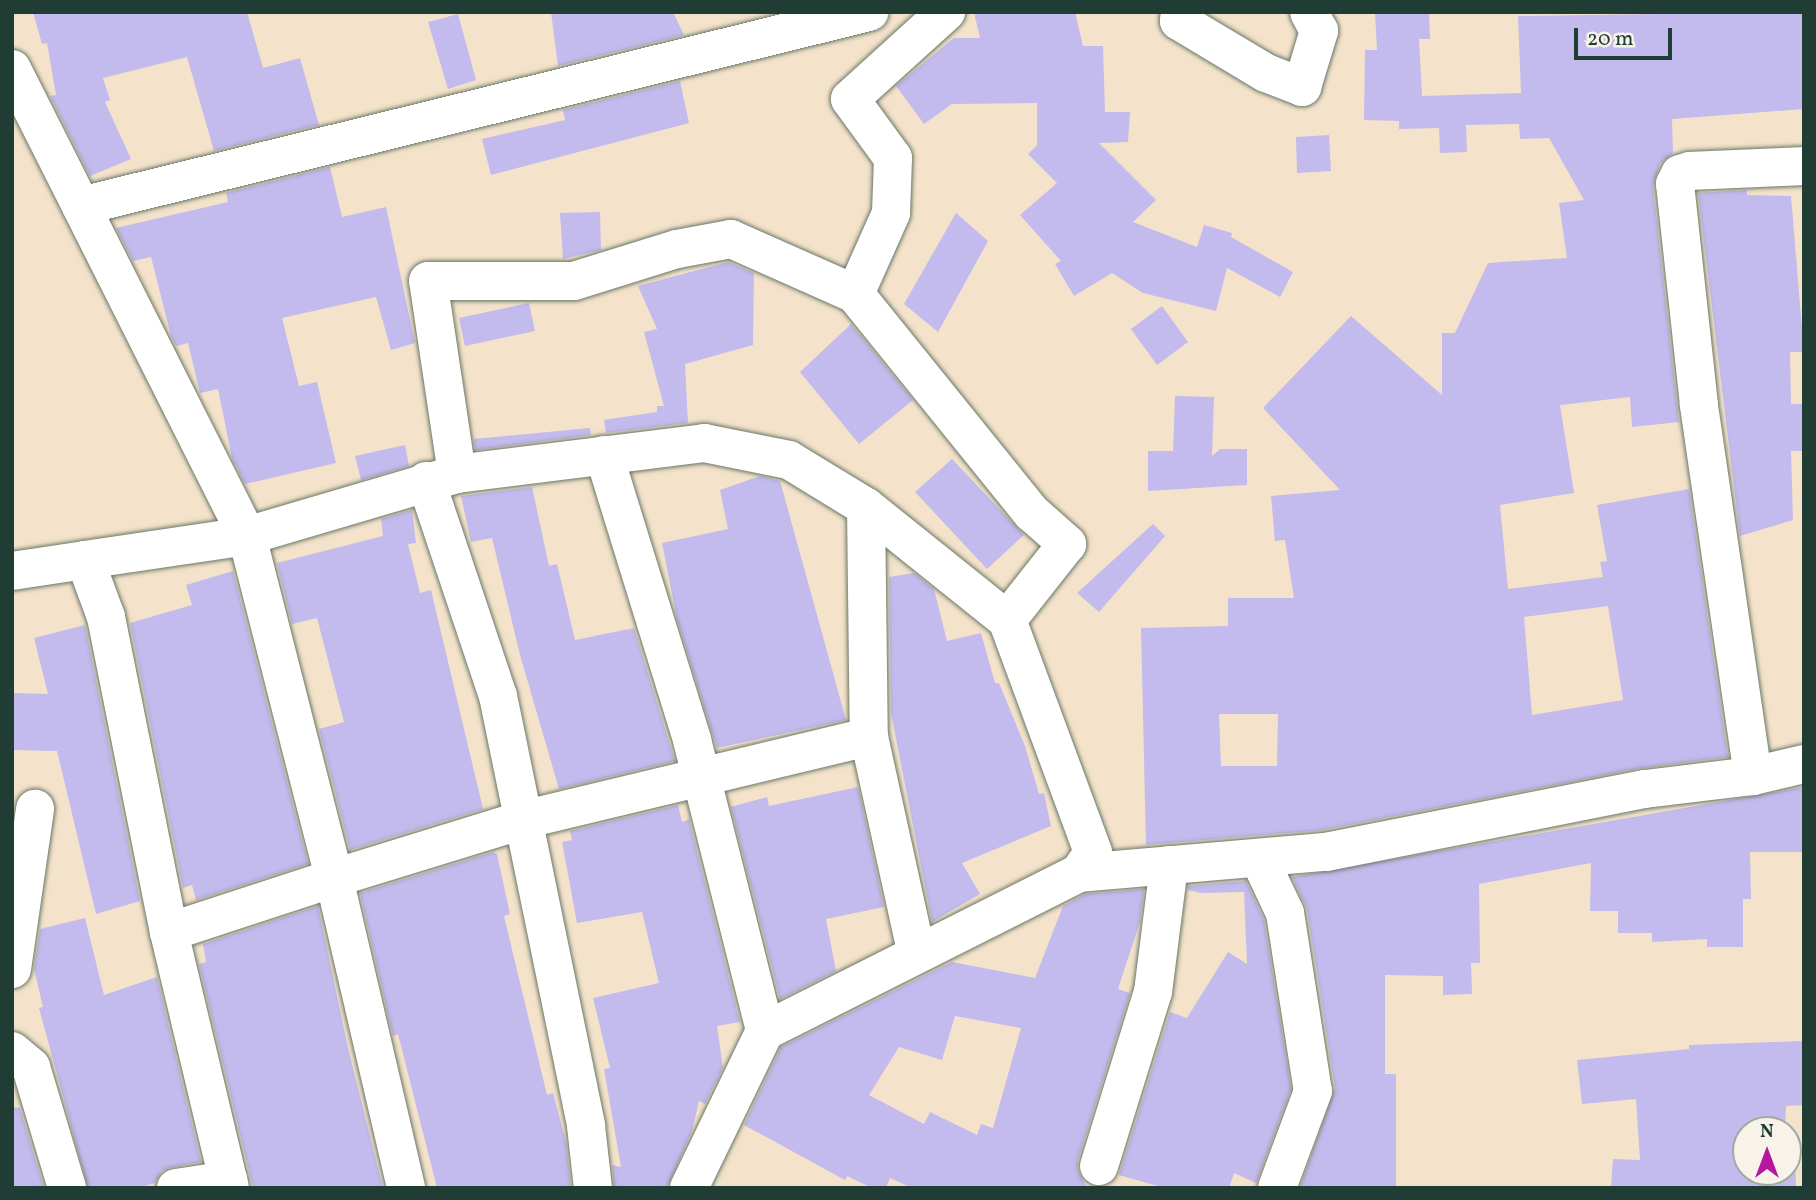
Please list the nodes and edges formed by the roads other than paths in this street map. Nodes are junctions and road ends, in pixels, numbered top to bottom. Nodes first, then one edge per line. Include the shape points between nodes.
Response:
1 (870, 12) edge
2 (946, 12) edge
3 (1180, 12) edge
4 (1309, 12) edge
5 (12, 69) edge
6 (1804, 166) edge
7 (81, 206) junction
8 (855, 295) junction
9 (604, 455) junction
10 (442, 478) junction
11 (866, 508) junction
12 (247, 536) junction
13 (85, 560) junction
14 (12, 571) edge
15 (1007, 620) junction
16 (869, 737) junction
17 (1804, 764) edge
18 (701, 776) junction
19 (1753, 776) junction
20 (35, 809) dead end
21 (522, 820) junction
22 (1259, 858) junction
23 (1169, 865) junction
24 (1079, 873) junction
25 (334, 878) junction
26 (169, 932) junction
27 (916, 951) junction
28 (12, 969) edge
29 (765, 1031) junction
30 (12, 1051) edge
31 (1099, 1167) dead end
32 (229, 1184) edge
33 (67, 1188) edge
34 (176, 1188) edge
35 (406, 1188) edge
36 (593, 1188) edge
37 (690, 1188) edge
38 (1277, 1188) edge

1 - 7 street
2 - 8 street via 850,99 893,158 891,213
3 - 4 street via 1179,21 1266,73 1302,87 1319,31
5 - 7 street
6 - 19 street via 1690,171 1681,174 1675,184 1699,405
7 - 12 street
8 - 10 street via 731,239 574,281 428,281
8 - 15 street via 1032,513 1066,544
9 - 10 street
9 - 11 street via 705,443 789,460
9 - 18 street
10 - 12 street
10 - 21 street via 498,695
11 - 15 street
11 - 16 street
12 - 13 street
12 - 25 street
13 - 14 street
13 - 26 street via 106,617 125,698
15 - 24 street via 1093,852
16 - 18 street
16 - 27 street
17 - 19 street
18 - 21 street
18 - 29 street
19 - 22 street via 1645,789 1326,852
20 - 28 street
21 - 25 street
21 - 36 street via 586,1126
22 - 23 street
22 - 38 street via 1285,913 1312,1091
23 - 24 street
23 - 31 street via 1153,992
24 - 27 street
25 - 26 street
25 - 35 street
26 - 32 street
27 - 29 street
29 - 37 street
30 - 33 street via 31,1067
32 - 34 street

